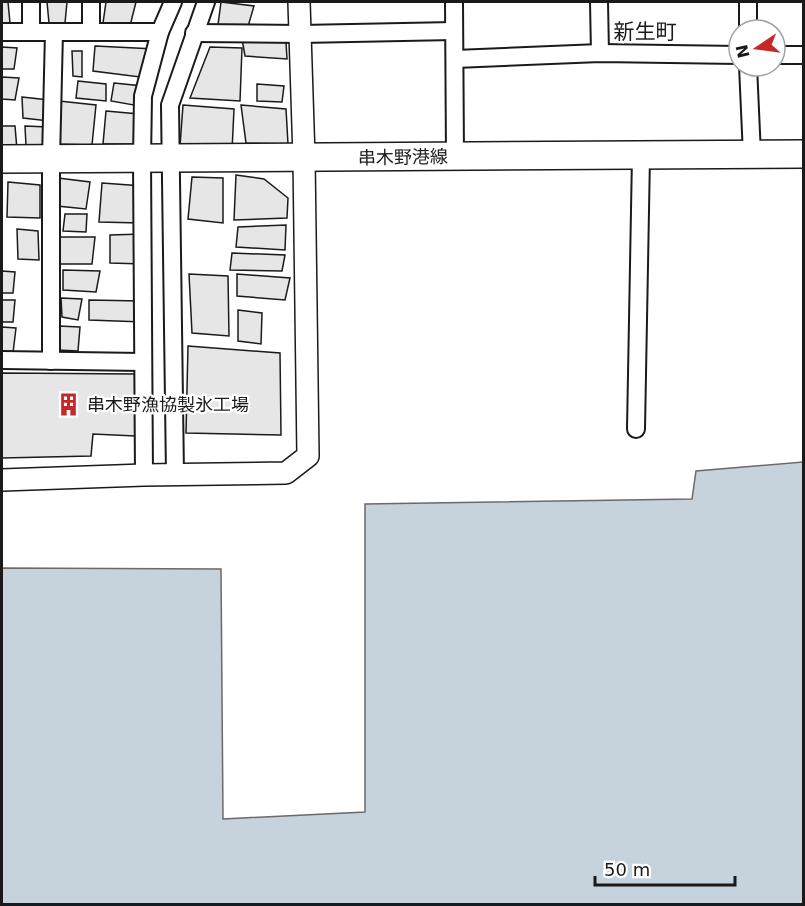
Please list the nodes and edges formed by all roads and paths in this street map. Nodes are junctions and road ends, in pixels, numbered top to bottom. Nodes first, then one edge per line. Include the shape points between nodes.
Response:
1 (31, 2) edge
2 (91, 2) edge
3 (173, 2) edge
4 (206, 2) edge
5 (299, 2) edge
6 (454, 2) edge
7 (599, 2) edge
8 (748, 2) edge
9 (748, 18) edge
10 (454, 31) junction
11 (2, 32) edge
12 (31, 32) junction
13 (54, 32) junction
14 (91, 32) junction
15 (160, 32) junction
16 (194, 33) junction
17 (301, 34) junction
18 (600, 53) junction
19 (727, 55) edge
20 (787, 55) edge
21 (804, 56) edge
22 (455, 59) junction
23 (749, 78) edge
24 (804, 154) edge
25 (752, 155) junction
26 (641, 156) junction
27 (455, 157) junction
28 (304, 158) junction
29 (2, 159) edge
30 (51, 159) junction
31 (142, 159) junction
32 (172, 159) junction
33 (2, 360) edge
34 (51, 361) junction
35 (143, 362) junction
36 (636, 429) dead end
37 (144, 475) junction
38 (175, 475) junction
39 (2, 480) edge

1 - 12 street
2 - 14 street
3 - 15 street
4 - 16 street
5 - 17 street
6 - 10 street
7 - 18 street
8 - 9 street
10 - 17 street
10 - 22 street
11 - 12 street
12 - 13 street
13 - 14 street
13 - 30 street
14 - 15 street
15 - 31 street via 143,96
16 - 17 street
16 - 32 street via 170,105
17 - 28 street
18 - 19 street
18 - 22 street
20 - 21 street
22 - 27 street
23 - 25 street
24 - 25 main road, 串木野港線
25 - 26 main road, 串木野港線
26 - 27 main road, 串木野港線
26 - 36 street
27 - 28 main road, 串木野港線
28 - 32 main road, 串木野港線
28 - 38 street via 308,456 286,474
29 - 30 main road, 串木野港線
30 - 31 main road, 串木野港線
30 - 34 street
31 - 32 main road, 串木野港線
31 - 35 street
32 - 38 street
33 - 34 street
34 - 35 street
35 - 37 street
37 - 38 street
37 - 39 street

